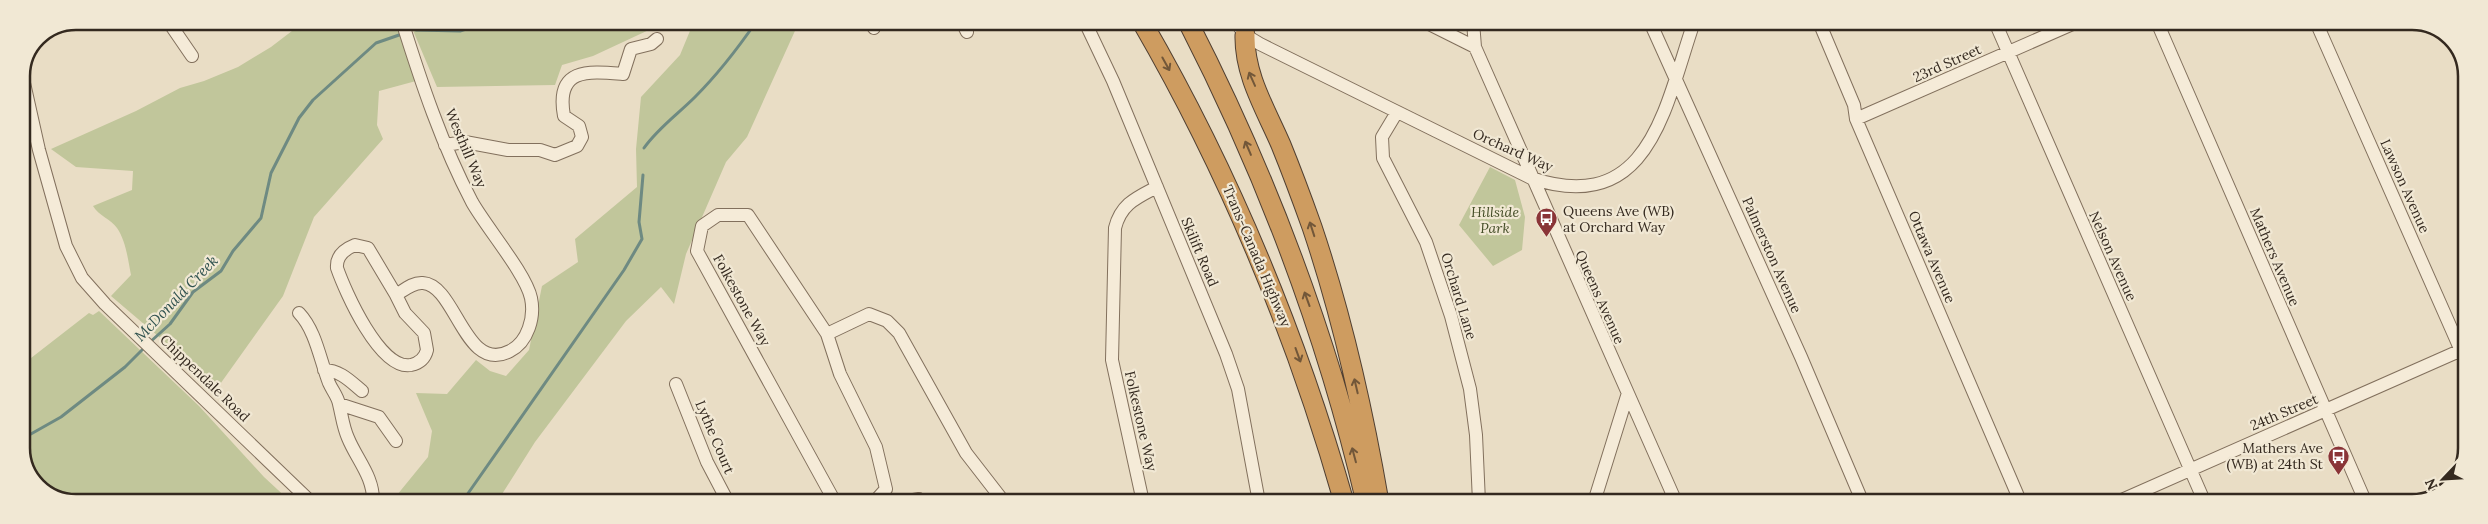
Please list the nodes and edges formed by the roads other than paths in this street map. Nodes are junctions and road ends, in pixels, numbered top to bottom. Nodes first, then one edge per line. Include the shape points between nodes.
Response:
1 (174, 30) edge
2 (405, 30) edge
3 (1089, 30) edge
4 (1146, 30) edge
5 (1192, 30) edge
6 (1240, 30) edge
7 (1242, 30) edge
8 (1441, 30) edge
9 (1474, 30) edge
10 (1653, 30) edge
11 (1691, 30) edge
12 (1822, 30) edge
13 (1998, 30) edge
14 (2059, 30) edge
15 (2160, 30) edge
16 (2320, 30) edge
17 (657, 39) dead end
18 (1475, 47) junction
19 (2008, 53) junction
20 (192, 56) dead end
21 (1674, 77) junction
22 (1397, 112) junction
23 (30, 119) edge
24 (1856, 120) junction
25 (445, 145) junction
26 (1531, 178) junction
27 (1156, 187) junction
28 (396, 296) junction
29 (299, 313) dead end
30 (827, 334) junction
31 (2458, 341) edge
32 (2458, 356) edge
33 (324, 370) junction
34 (676, 384) dead end
35 (362, 391) dead end
36 (1627, 396) junction
37 (339, 404) junction
38 (2325, 411) junction
39 (396, 442) dead end
40 (2190, 469) junction
41 (303, 494) edge
42 (373, 494) edge
43 (724, 494) edge
44 (831, 494) edge
45 (881, 494) edge
46 (998, 494) edge
47 (1141, 494) edge
48 (1258, 494) edge
49 (1342, 494) edge
50 (1364, 494) edge
51 (1377, 494) edge
52 (1479, 494) edge
53 (1596, 494) edge
54 (1672, 494) edge
55 (1860, 494) edge
56 (2017, 494) edge
57 (2135, 494) edge
58 (2201, 494) edge
59 (2362, 494) edge

1 - 20 street
2 - 25 street, Westhill Way
3 - 27 street, Skilift Road via 1113,80
4 -> 49 highway, Trans-Canada Highway via 1207,141 1258,252 1308,384
50 -> 5 highway, Trans-Canada Highway via 1324,348 1290,250 1242,135
51 -> 6 highway via 1335,303 1295,181 1249,72
7 - 22 street, Orchard Way
8 - 18 street
9 - 18 street, Queens Avenue
10 - 21 street, Palmerston Avenue
11 - 21 street, Orchard Way
12 - 24 street, Ottawa Avenue via 1854,105
13 - 19 street, Nelson Avenue
14 - 19 street, 23rd Street
15 - 38 street, Mathers Avenue
16 - 31 street, Lawson Avenue
17 - 25 street via 651,44 631,49 623,74 585,72 575,75 568,83 562,106 564,116 579,126 582,137 578,146 571,150 555,155 540,150 508,150 465,142
18 - 26 street, Queens Avenue
19 - 24 street, 23rd Street
19 - 40 street, Nelson Avenue
21 - 26 street, Orchard Way via 1647,148 1625,172 1604,182 1582,186 1551,184
21 - 55 street, Palmerston Avenue
22 - 26 street, Orchard Way
22 - 52 street, Orchard Lane via 1382,137 1382,158 1426,242 1451,316 1470,389
23 - 41 street, Chippendale Road via 66,246 82,278 105,304
24 - 56 street, Ottawa Avenue
25 - 28 street, Westhill Way via 473,202 528,288 532,300 531,322 527,334 516,347 498,355 477,347 433,286 417,283
26 - 36 street, Queens Avenue
27 - 47 street, Folkestone Way via 1126,206 1118,217 1116,228 1112,360
27 - 48 street, Skilift Road via 1238,389
28 - 28 street via 405,313 426,338 426,355 412,365 397,362 364,328 337,268 336,263 342,253 355,245 368,248
29 - 33 street via 308,322
30 - 44 street, Folkestone Way via 748,215 718,215 702,226 697,251
30 - 45 street, Folkestone Way via 840,374 876,447 886,489
30 - 46 street via 869,314 887,321 899,333 966,453
32 - 38 street, 24th Street
33 - 35 street via 343,375
33 - 37 street
34 - 43 street, Lythe Court via 707,462
36 - 53 street
36 - 54 street, Queens Avenue
37 - 39 street via 379,418
37 - 42 street via 340,418 366,471
38 - 40 street, 24th Street
38 - 59 street, Mathers Avenue
40 - 57 street, 24th Street
40 - 58 street, Nelson Avenue

